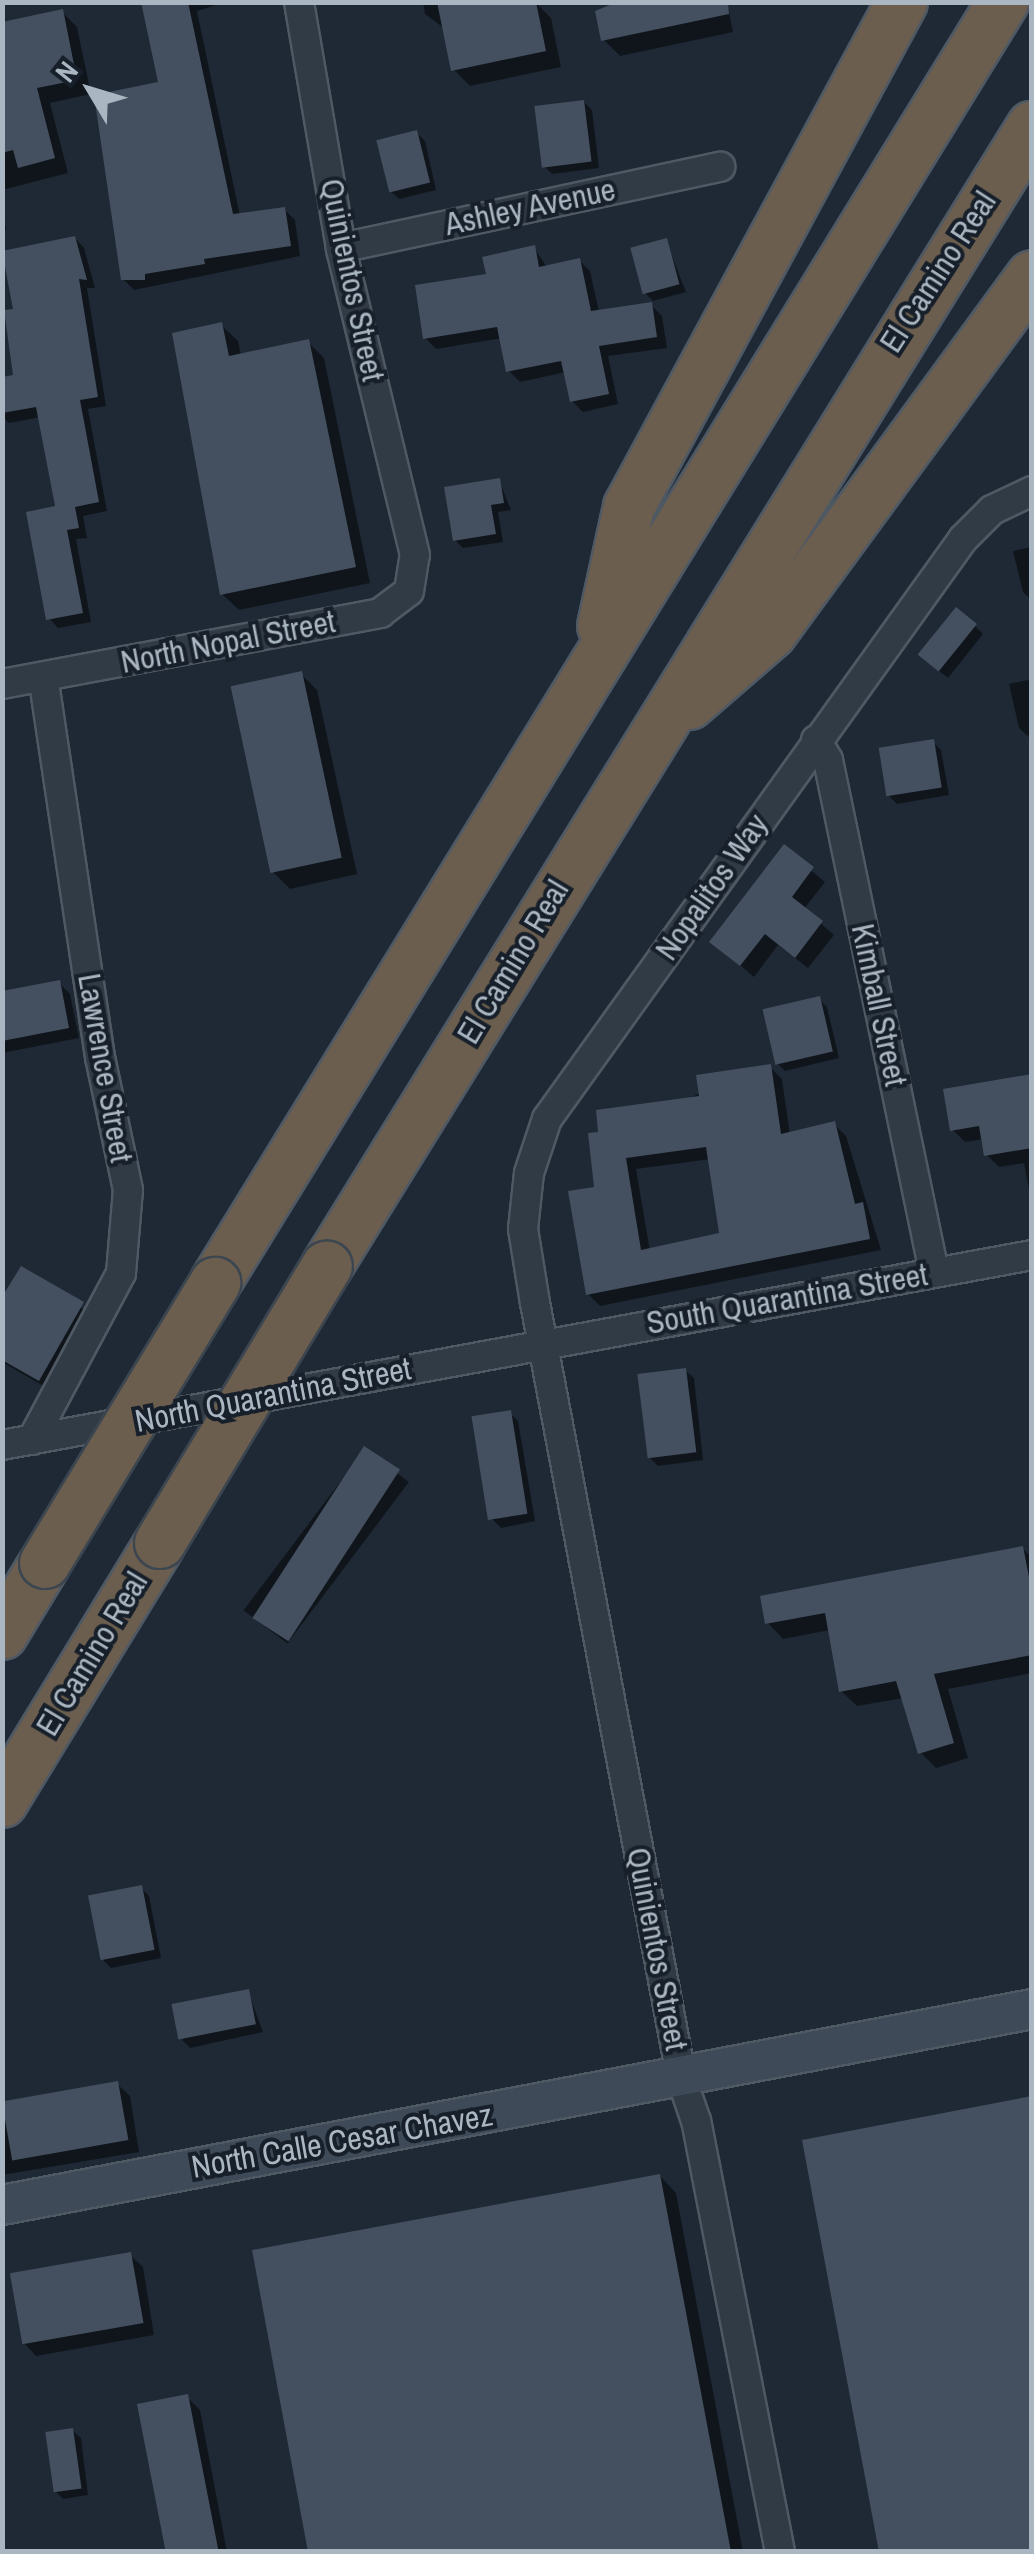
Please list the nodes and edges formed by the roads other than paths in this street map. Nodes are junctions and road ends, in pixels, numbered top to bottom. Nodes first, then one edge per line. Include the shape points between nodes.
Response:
1 (300, 2) edge
2 (902, 2) edge
3 (1003, 2) edge
4 (1032, 127) edge
5 (720, 167) dead end
6 (341, 248) junction
7 (1032, 276) edge
8 (1032, 491) edge
9 (415, 555) joint
10 (596, 661) junction
11 (43, 677) junction
12 (2, 684) edge
13 (651, 737) junction
14 (816, 740) junction
15 (1032, 1255) edge
16 (934, 1272) junction
17 (543, 1344) junction
18 (32, 1440) junction
19 (2, 1445) edge
20 (2, 1634) edge
21 (2, 1802) edge
22 (1032, 2009) edge
23 (682, 2080) junction
24 (2, 2205) edge
25 (780, 2552) edge

1 - 6 street, Quinientos Street
2 - 10 highway via 630,507
3 - 10 highway
4 - 13 highway, El Camino Real
5 - 6 street, Ashley Avenue
6 - 9 street, Quinientos Street
7 - 13 highway via 771,633
8 - 14 street, Nopalitos Way via 992,510 964,539
9 - 11 street, North Nopal Street via 408,590 380,613
10 - 20 highway, bridge
11 - 12 street, North Nopal Street
11 - 18 street, Lawrence Street via 100,1057 128,1190 121,1273
13 - 21 highway, El Camino Real, bridge
14 - 16 street, Kimball Street via 828,760
14 - 17 street, Nopalitos Way via 547,1119 529,1173 523,1229
15 - 16 street, South Quarantina Street
16 - 17 street, South Quarantina Street
17 - 18 street, North Quarantina Street
17 - 23 street, Quinientos Street
18 - 19 street, North Quarantina Street
22 - 23 street, North Calle Cesar Chavez
23 - 24 street, North Calle Cesar Chavez
23 - 25 street, Quinientos Street via 696,2121

